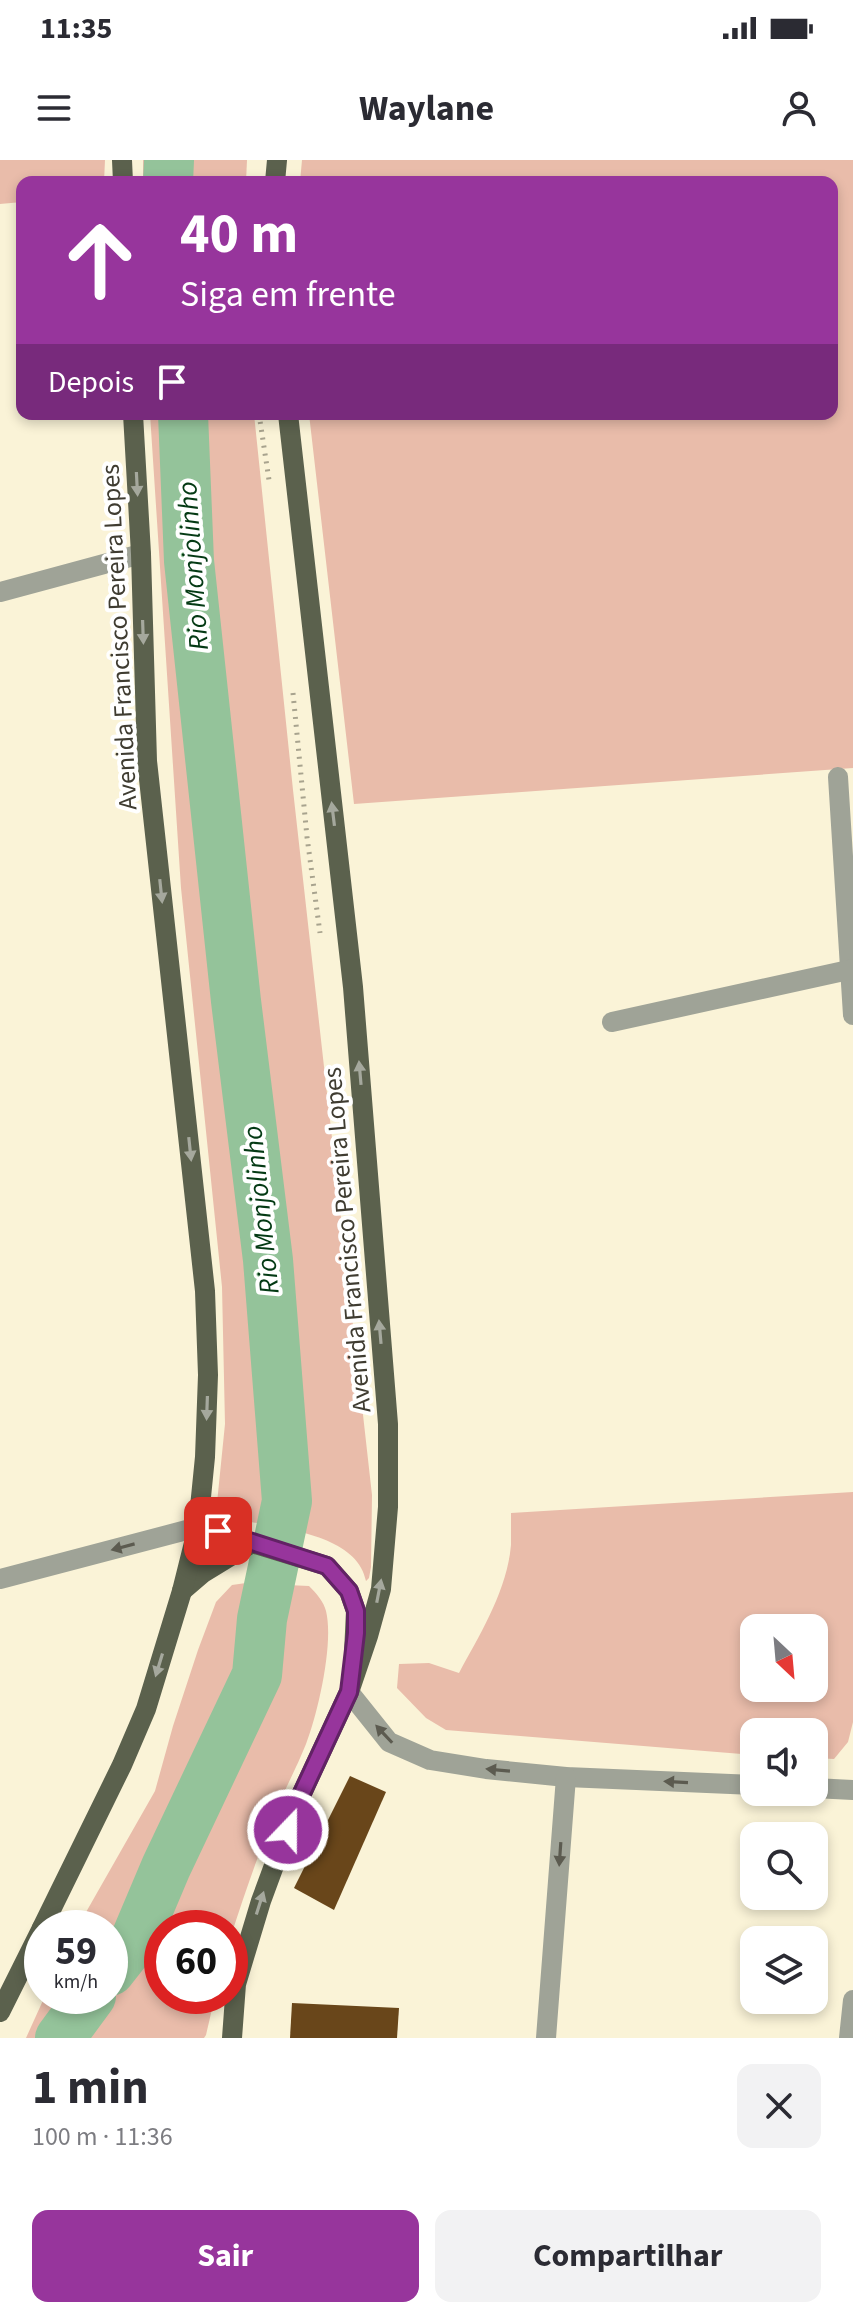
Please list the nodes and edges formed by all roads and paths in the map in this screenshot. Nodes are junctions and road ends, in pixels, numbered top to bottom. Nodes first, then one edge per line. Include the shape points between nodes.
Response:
1 (133, 420) edge
2 (260, 420) edge
3 (289, 420) edge
4 (269, 485) dead end
5 (141, 554) junction
6 (0, 592) edge
7 (291, 680) dead end
8 (838, 777) dead end
9 (322, 946) dead end
10 (851, 970) edge
11 (853, 1015) edge
12 (612, 1022) dead end
13 (198, 1527) junction
14 (252, 1543) junction
15 (0, 1579) edge
16 (182, 1591) junction
17 (349, 1692) junction
18 (566, 1777) junction
19 (740, 1784) edge
20 (828, 1789) edge
21 (853, 1790) edge
22 (51, 1910) edge
23 (24, 1964) edge
24 (853, 2000) edge
25 (0, 2012) edge
26 (231, 2037) edge
27 (546, 2038) edge
28 (849, 2038) edge

1 -> 5 main road, Avenida Francisco Pereira Lopes
2 - 4 path
17 -> 3 main road, Avenida Francisco Pereira Lopes via 381,1589 388,1424 353,987
5 - 6 street
5 -> 13 main road, Avenida Francisco Pereira Lopes via 147,761 205,1291 207,1402
7 - 9 path
8 - 10 street
10 - 11 street
10 - 12 street
13 - 14 main road
13 -> 15 street
13 - 16 main road, Avenida Francisco Pereira Lopes
14 - 16 main road
14 - 17 main road via 327,1566 349,1591 356,1611
16 -> 22 main road, Avenida Francisco Pereira Lopes via 146,1709
18 -> 17 street via 430,1760 389,1742
26 -> 17 main road, Avenida Francisco Pereira Lopes via 236,1984 261,1901 296,1806
19 -> 18 street
18 -> 27 street
20 - 21 street
23 - 25 main road, Avenida Francisco Pereira Lopes
24 - 28 street

